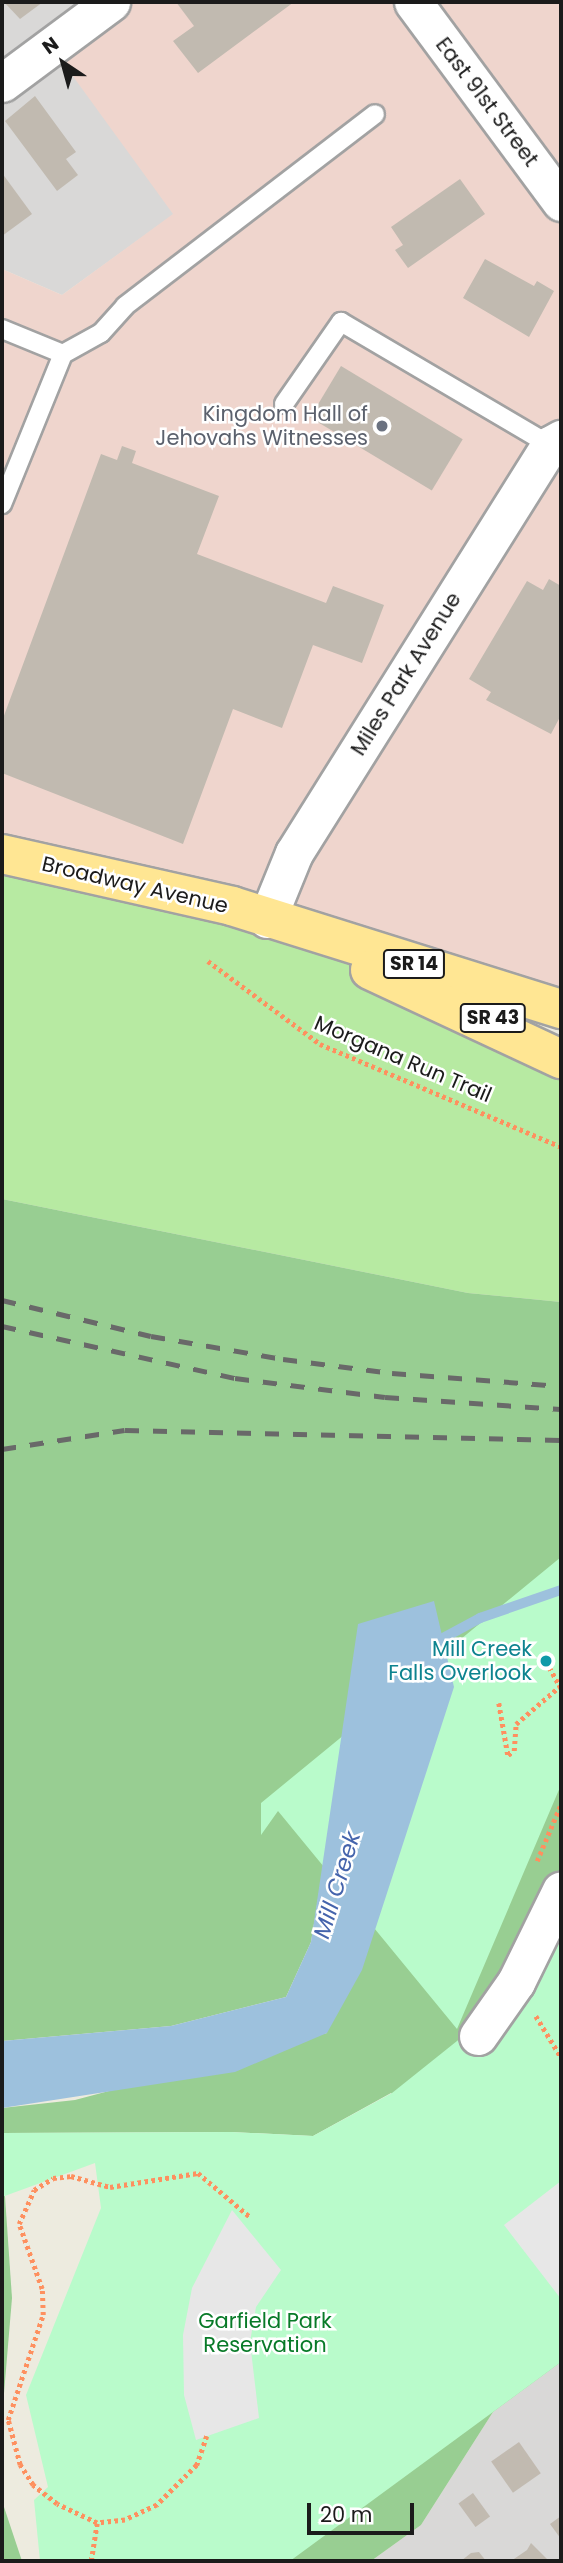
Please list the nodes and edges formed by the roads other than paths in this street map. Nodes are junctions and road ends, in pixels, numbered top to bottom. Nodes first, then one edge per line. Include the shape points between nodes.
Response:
1 (111, 2) edge
2 (413, 2) edge
3 (2, 83) edge
4 (375, 114) dead end
5 (561, 202) edge
6 (2, 329) edge
7 (63, 354) junction
8 (284, 404) dead end
9 (556, 442) edge
10 (2, 505) edge
11 (2, 854) edge
12 (267, 919) junction
13 (425, 998) junction
14 (561, 1009) edge
15 (561, 1040) edge
16 (561, 1059) edge
17 (561, 1890) edge
18 (478, 2036) dead end

1 - 3 street
2 - 5 street, East 91st Street
4 - 7 lane via 125,306 101,333
6 - 7 lane
7 - 10 lane
8 - 9 lane via 341,322
9 - 12 street, Miles Park Avenue via 294,853
11 - 12 main road, Broadway Avenue / SR 14 via 232,906
12 - 13 main road, Broadway Avenue / SR 14
12 - 14 main road, Broadway Avenue / SR 14
13 - 15 main road, SR 43
13 - 16 main road, Broadway Avenue / SR 14
17 - 18 street via 516,1982

